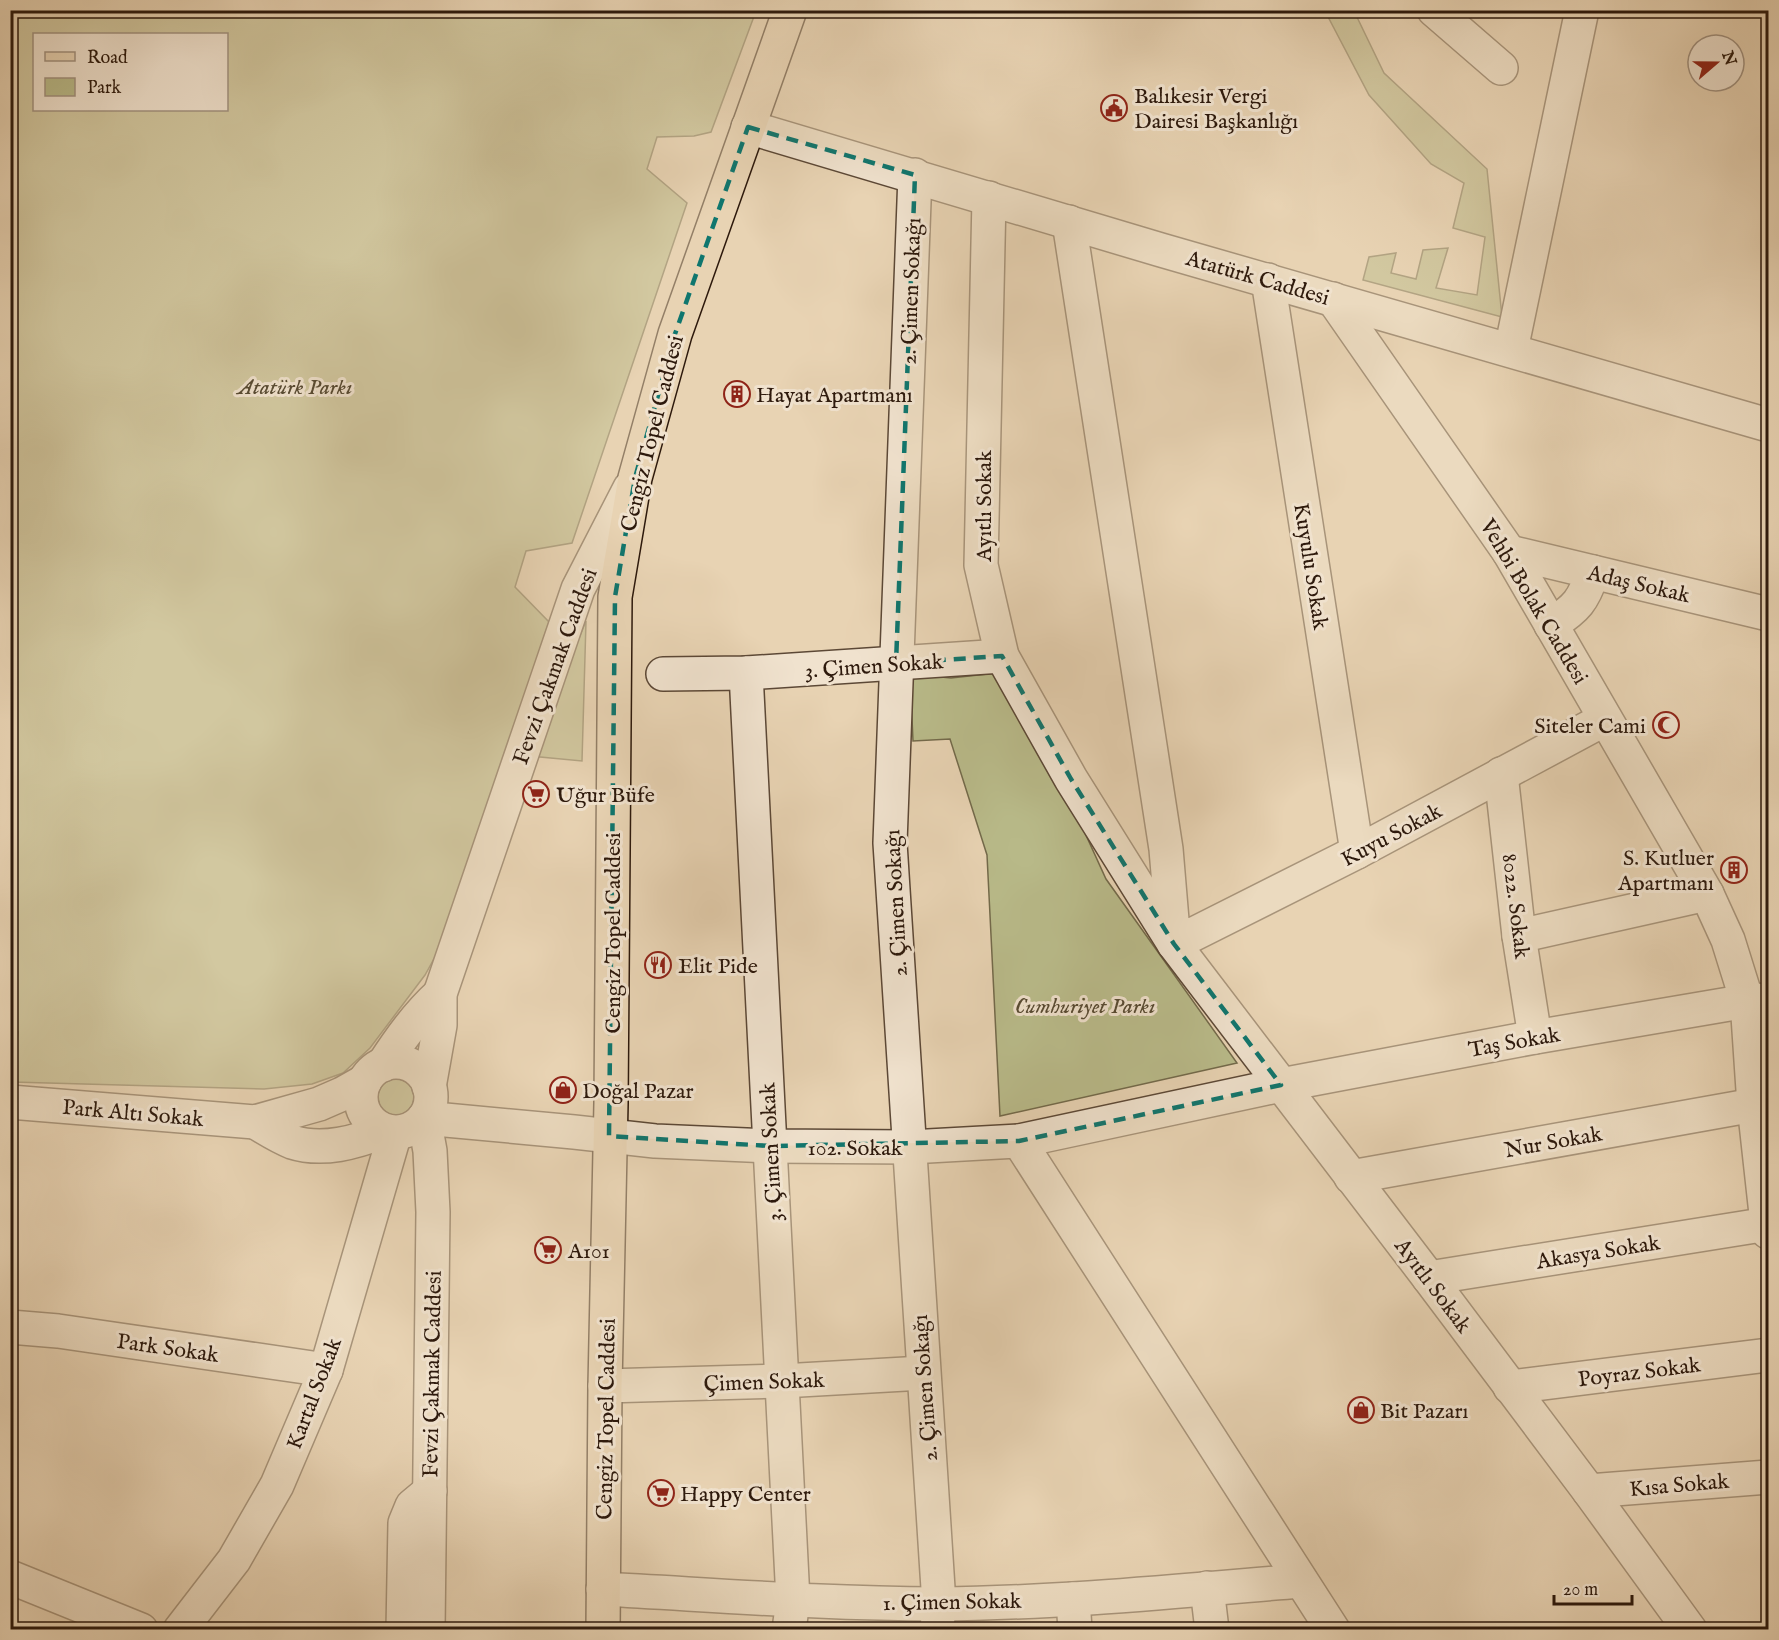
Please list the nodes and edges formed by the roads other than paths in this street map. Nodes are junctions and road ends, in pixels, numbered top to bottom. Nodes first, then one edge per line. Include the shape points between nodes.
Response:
1 (790, 10) edge
2 (1434, 10) edge
3 (1582, 10) edge
4 (1502, 68) dead end
5 (748, 127) junction
6 (915, 175) junction
7 (989, 198) junction
8 (1069, 222) junction
9 (1268, 280) junction
10 (1333, 299) junction
11 (1511, 350) junction
12 (1768, 425) edge
13 (635, 478) junction
14 (1509, 552) junction
15 (1593, 572) junction
16 (1768, 614) edge
17 (1551, 625) junction
18 (1002, 656) junction
19 (896, 663) junction
20 (746, 673) junction
21 (663, 674) dead end
22 (1605, 719) junction
23 (1501, 774) junction
24 (1357, 852) junction
25 (1707, 894) junction
26 (1520, 936) junction
27 (1174, 944) junction
28 (440, 994) junction
29 (1758, 1000) edge
30 (1535, 1037) junction
31 (374, 1073) junction
32 (1281, 1085) junction
33 (429, 1087) junction
34 (10, 1102) edge
35 (1754, 1105) junction
36 (424, 1118) junction
37 (255, 1122) junction
38 (390, 1132) junction
39 (609, 1136) junction
40 (1019, 1141) junction
41 (770, 1146) junction
42 (910, 1147) junction
43 (1351, 1176) junction
44 (1768, 1228) edge
45 (1429, 1278) junction
46 (10, 1327) edge
47 (1768, 1355) edge
48 (326, 1370) junction
49 (923, 1373) junction
50 (782, 1381) junction
51 (604, 1386) junction
52 (1510, 1387) junction
53 (1768, 1477) edge
54 (430, 1491) junction
55 (1589, 1491) junction
56 (10, 1577) edge
57 (1300, 1581) junction
58 (1207, 1588) junction
59 (603, 1589) junction
60 (1074, 1614) edge
61 (791, 1615) edge
62 (938, 1617) edge
63 (141, 1629) edge
64 (180, 1629) edge
65 (404, 1629) edge
66 (428, 1629) edge
67 (603, 1629) edge
68 (1212, 1629) edge
69 (1333, 1629) edge
70 (1690, 1629) edge

1 - 5 main road, Cengiz Topel Caddesi
2 - 4 street
3 - 11 street
5 - 6 street, Atatürk Caddesi
5 - 13 main road, Cengiz Topel Caddesi via 675,334
6 - 7 street, Atatürk Caddesi
6 - 19 street, 2. Çimen Sokağı
7 - 8 street, Atatürk Caddesi
7 - 18 street, Ayıtlı Sokak via 981,565
8 - 9 street, Atatürk Caddesi
8 - 27 street via 1166,849
9 - 10 street, Atatürk Caddesi
9 - 24 street, Kuyulu Sokak
10 - 11 street, Atatürk Caddesi
10 - 14 street, Vehbi Bolak Caddesi
11 - 12 street, Atatürk Caddesi
13 - 28 street, Fevzi Çakmak Caddesi via 578,589
13 - 39 main road, Cengiz Topel Caddesi via 615,597
14 - 15 street, Adaş Sokak
14 - 17 street, Vehbi Bolak Caddesi
15 - 16 street, Adaş Sokak
15 - 17 street via 1586,593 1576,606
17 - 22 street, Vehbi Bolak Caddesi
18 - 19 street, 3. Çimen Sokak
18 - 27 street, Ayıtlı Sokak via 1071,778
19 - 20 street, 3. Çimen Sokak
19 - 42 street, 2. Çimen Sokağı via 890,843
20 - 21 street, 3. Çimen Sokak
20 - 41 street, 3. Çimen Sokak
22 - 23 street, Kuyu Sokak
22 - 25 street, Vehbi Bolak Caddesi
23 - 24 street, Kuyu Sokak
23 - 26 street, 8022. Sokak
24 - 27 street, Kuyu Sokak
25 - 26 street
25 - 29 street, Vehbi Bolak Caddesi
26 - 30 street, 8022. Sokak
27 - 32 street, Ayıtlı Sokak
28 - 31 street
28 - 33 street via 440,1025
29 - 30 street, Taş Sokak
29 - 35 street, Vehbi Bolak Caddesi
30 - 32 street, Taş Sokak
31 - 33 street via 395,1062 407,1064 417,1069
31 - 37 street via 319,1104
31 - 38 street via 361,1092 361,1104 374,1125
32 - 40 street, 102. Sokak
32 - 43 street, Ayıtlı Sokak
33 - 36 street via 429,1111
34 - 37 street, Park Altı Sokak
35 - 43 street, Nur Sokak
35 - 44 street, Vehbi Bolak Caddesi
36 - 38 street via 406,1131
36 - 39 street, 102. Sokak
36 - 54 street, Fevzi Çakmak Caddesi via 433,1212
37 - 38 street via 294,1143 315,1146
38 - 48 street, Kartal Sokak
39 - 41 street, 102. Sokak
39 - 51 main road, Cengiz Topel Caddesi
40 - 42 street, 102. Sokak
40 - 57 street
41 - 42 street, 102. Sokak
41 - 50 street, 3. Çimen Sokak
42 - 49 street, 2. Çimen Sokağı
43 - 45 street, Ayıtlı Sokak
44 - 45 street, Akasya Sokak
45 - 52 street, Ayıtlı Sokak
46 - 48 street, Park Sokak
47 - 52 street, Poyraz Sokak
48 - 64 street, Kartal Sokak via 277,1485 234,1560
49 - 50 street, Çimen Sokak
49 - 62 street, 2. Çimen Sokağı
50 - 51 street, Çimen Sokak
50 - 61 street, 3. Çimen Sokak
51 - 59 main road, Cengiz Topel Caddesi
52 - 55 street, Ayıtlı Sokak
53 - 55 street, Kısa Sokak
54 - 65 street via 412,1506 405,1523
54 - 66 street, Fevzi Çakmak Caddesi
55 - 70 street, Ayıtlı Sokak
56 - 63 street
57 - 58 street, 1. Çimen Sokak
57 - 69 street
58 - 60 street, 1. Çimen Sokak
58 - 68 street
59 - 61 street, 1. Çimen Sokak
59 - 67 main road, Cengiz Topel Caddesi
60 - 62 street, 1. Çimen Sokak
61 - 62 street, 1. Çimen Sokak

